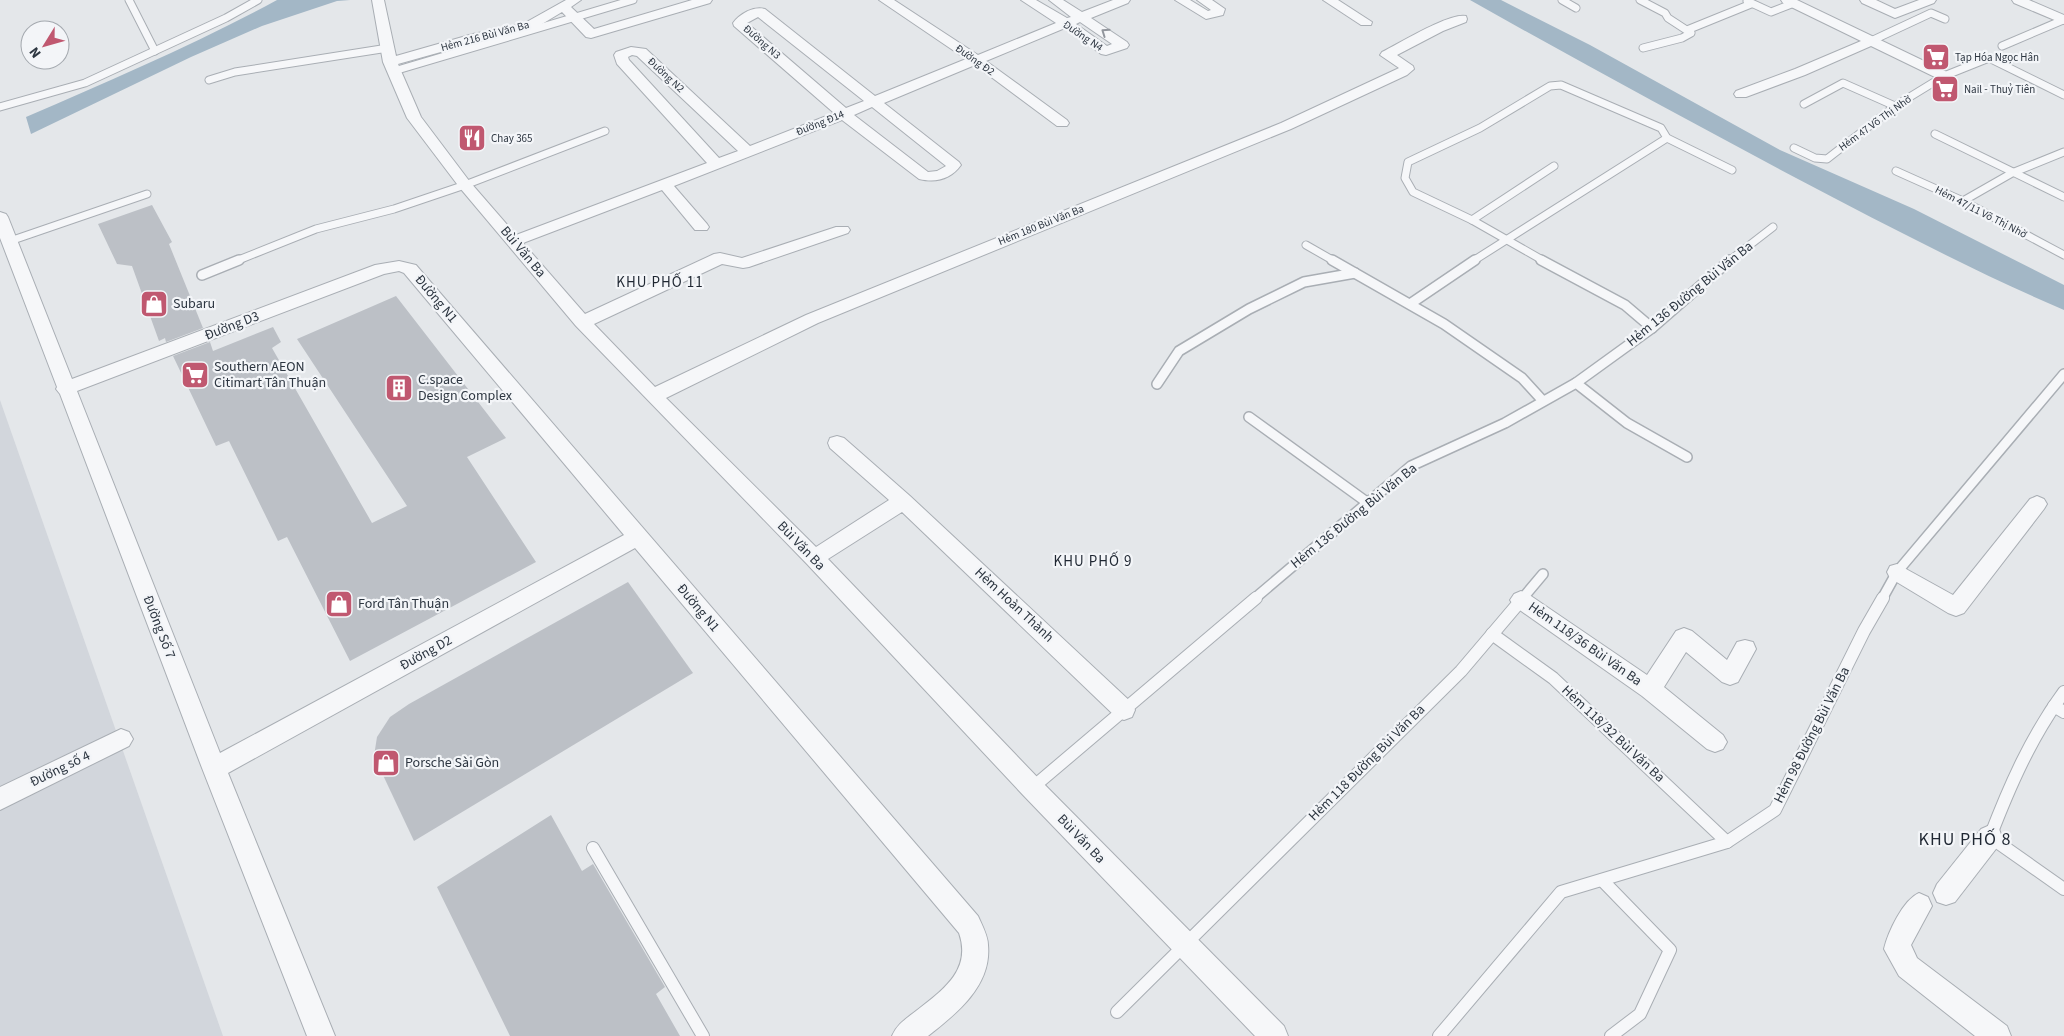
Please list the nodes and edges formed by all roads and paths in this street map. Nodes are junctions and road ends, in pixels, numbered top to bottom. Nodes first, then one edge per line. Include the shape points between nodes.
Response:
1 (129, 0) edge
2 (258, 0) edge
3 (378, 0) edge
4 (633, 0) edge
5 (706, 0) edge
6 (885, 0) edge
7 (1027, 0) edge
8 (1055, 0) edge
9 (1124, 0) edge
10 (1181, 0) edge
11 (1203, 0) edge
12 (1329, 0) edge
13 (1562, 0) edge
14 (1640, 0) edge
15 (1744, 0) edge
16 (1866, 0) edge
17 (1930, 0) edge
18 (2018, 0) edge
19 (1790, 2) edge
20 (569, 3) edge
21 (1751, 4) junction
22 (1576, 8) dead end
23 (1082, 17) junction
24 (574, 18) junction
25 (1461, 19) dead end
26 (1945, 19) dead end
27 (2063, 20) edge
28 (1366, 22) dead end
29 (1066, 23) junction
30 (1688, 30) junction
31 (1871, 41) junction
32 (2002, 46) dead end
33 (1643, 48) dead end
34 (156, 51) junction
35 (975, 59) junction
36 (391, 60) junction
37 (1944, 76) junction
38 (209, 80) dead end
39 (1741, 94) dead end
40 (2064, 95) edge
41 (874, 101) junction
42 (1804, 104) dead end
43 (1895, 106) junction
44 (0, 107) edge
45 (844, 114) junction
46 (1062, 123) dead end
47 (605, 131) dead end
48 (1935, 134) dead end
49 (1667, 138) junction
50 (1794, 148) dead end
51 (748, 152) junction
52 (2064, 152) edge
53 (716, 164) junction
54 (1554, 166) dead end
55 (1732, 170) dead end
56 (1896, 171) dead end
57 (2012, 173) junction
58 (665, 184) junction
59 (465, 185) junction
60 (147, 194) dead end
61 (2064, 197) edge
62 (1963, 202) junction
63 (0, 217) edge
64 (1472, 220) junction
65 (701, 226) dead end
66 (1773, 227) dead end
67 (842, 230) dead end
68 (1504, 240) junction
69 (10, 241) junction
70 (514, 241) junction
71 (1306, 245) dead end
72 (2064, 255) edge
73 (399, 266) joint
74 (1355, 273) junction
75 (202, 275) dead end
76 (1410, 304) junction
77 (582, 322) junction
78 (1652, 328) junction
79 (2064, 374) edge
80 (1157, 384) dead end
81 (1576, 384) junction
82 (65, 389) junction
83 (653, 396) junction
84 (1543, 402) junction
85 (1249, 417) dead end
86 (837, 443) dead end
87 (1687, 457) dead end
88 (903, 501) junction
89 (1368, 503) junction
90 (2037, 504) dead end
91 (638, 538) junction
92 (814, 558) junction
93 (1897, 572) junction
94 (1543, 574) dead end
95 (1521, 600) junction
96 (1492, 634) junction
97 (1745, 649) dead end
98 (1650, 689) junction
99 (2064, 692) edge
100 (2059, 709) edge
101 (1124, 710) junction
102 (121, 739) dead end
103 (1715, 742) dead end
104 (214, 768) junction
105 (1032, 788) junction
106 (0, 799) edge
107 (1990, 837) junction
108 (1727, 842) junction
109 (593, 848) dead end
110 (1602, 880) junction
111 (2064, 889) edge
112 (1946, 893) dead end
113 (1919, 906) dead end
114 (1184, 945) junction
115 (1117, 1012) dead end
116 (321, 1036) edge
117 (703, 1036) edge
118 (906, 1036) edge
119 (1274, 1036) edge
120 (1440, 1036) edge
121 (1611, 1036) edge
122 (1997, 1036) edge

1 - 34 lane
2 - 34 lane
3 - 36 street, Bùi Văn Ba
4 - 24 lane
5 - 24 street via 591,34
6 - 35 street, Đường Đ2
7 - 29 street, Đường N4
8 - 23 street, Đường N4
9 - 23 street, Đường Đ14
10 - 11 street via 1206,15 1218,12 1219,9
12 - 28 street
13 - 22 lane
14 - 30 lane via 1666,13 1668,18
15 - 21 lane
16 - 17 street via 1895,14
18 - 27 street
19 - 21 lane via 1771,12
19 - 31 street
20 - 24 street
20 - 36 street, Hẻm 216 Bùi Văn Ba via 527,26
21 - 30 lane
23 - 29 street, Đường Đ14
29 -> 23 street, Đường N4 via 1106,51 1122,45
24 - 36 lane
25 - 83 street, Hẻm 180 Bùi Văn Ba via 1387,55 1406,66 1407,70 1286,126 812,319
26 - 31 lane via 1931,13
27 - 32 lane
29 - 35 street, Đường Đ14
30 - 33 lane via 1689,35
31 - 37 street
31 - 39 street
34 - 44 lane via 85,83
35 - 41 street, Đường Đ14
35 - 46 street, Đường Đ2
36 - 38 lane via 235,72
36 - 59 street, Bùi Văn Ba via 414,118
37 - 40 lane, Hẻm 47 Võ Thị Nhờ via 1989,58
37 - 43 lane, Hẻm 47 Võ Thị Nhờ
41 - 45 street, Đường Đ14
41 - 45 street via 954,164 948,172 936,177 924,176
41 - 45 street, Đường N3 via 760,12 739,23
42 - 43 lane via 1843,83
43 - 50 lane, Hẻm 47 Võ Thị Nhờ via 1827,159 1815,158
45 - 51 street, Đường Đ14
47 - 59 lane
48 - 57 lane
49 - 55 lane
49 - 64 lane via 1661,128 1561,85 1550,86 1480,128 1408,162 1405,178 1414,192
49 - 68 lane
51 - 53 street, Đường Đ14
51 - 53 street, Đường N2 via 641,52 631,51 622,55 622,61 628,68
52 - 57 lane
53 - 58 street, Đường Đ14
54 - 64 lane
56 - 62 lane, Hẻm 47/11 Võ Thị Nhờ
57 - 61 lane
57 - 62 lane
58 - 65 street
58 - 70 street, Đường Đ14
59 - 70 street, Bùi Văn Ba
59 - 75 lane via 394,209 316,229
60 - 69 lane
62 - 72 lane, Hẻm 47/11 Võ Thị Nhờ
63 - 69 street, Đường Số 7
64 - 68 lane
66 - 78 lane, Hẻm 136 Đường Bùi Văn Ba
67 - 77 street via 742,263 720,258
68 - 76 lane
68 - 78 lane via 1625,305
69 - 82 street, Đường Số 7
70 - 77 street, Bùi Văn Ba
71 - 74 lane
73 - 82 street, Đường D3
73 - 91 street, Đường N1 via 413,272
74 - 76 lane
74 - 80 lane via 1304,282 1249,309 1179,351
76 - 84 lane via 1522,378
77 - 83 street, Bùi Văn Ba
78 - 81 lane, Hẻm 136 Đường Bùi Văn Ba
79 - 93 lane, Hẻm 98 Đường Bùi Văn Ba
81 - 84 lane, Hẻm 136 Đường Bùi Văn Ba
81 - 87 lane via 1627,423
82 - 104 street, Đường Số 7
83 - 92 street, Bùi Văn Ba
84 - 89 lane, Hẻm 136 Đường Bùi Văn Ba via 1411,466
85 - 89 lane
86 - 88 street, Hẻm Hoàn Thành
88 - 92 street
88 - 101 street, Hẻm Hoàn Thành
89 - 101 lane, Hẻm 136 Đường Bùi Văn Ba
90 - 93 street via 1956,607
91 - 104 street, Đường D2
91 - 118 street, Đường N1 via 969,925 976,945 972,973 962,989
92 - 105 street, Bùi Văn Ba
93 - 108 lane, Hẻm 98 Đường Bùi Văn Ba via 1775,810
94 - 95 lane, Hẻm 118 Đường Bùi Văn Ba
95 - 96 lane, Hẻm 118 Đường Bùi Văn Ba
95 - 98 street, Hẻm 118/36 Bùi Văn Ba
96 - 108 lane, Hẻm 118/32 Bùi Văn Ba via 1553,678
96 - 114 lane, Hẻm 118 Đường Bùi Văn Ba via 1461,671
97 - 98 street, Hẻm 118/36 Bùi Văn Ba via 1730,675 1684,637
98 - 103 street, Hẻm 118/36 Bùi Văn Ba
99 - 100 lane
100 - 107 lane via 2020,763
101 - 105 lane, Hẻm 136 Đường Bùi Văn Ba
102 - 106 street, Đường số 4
104 - 116 street, Đường Số 7
105 - 114 street, Bùi Văn Ba
107 - 111 lane
107 - 112 street
108 - 110 lane, Hẻm 98 Đường Bùi Văn Ba
109 - 117 lane
110 - 120 lane, Hẻm 98 Đường Bùi Văn Ba via 1561,892
110 - 121 lane via 1670,950 1640,1014
113 - 122 street via 1899,941 1897,949 1902,960
114 - 115 lane, Hẻm 118 Đường Bùi Văn Ba
114 - 119 street, Bùi Văn Ba

